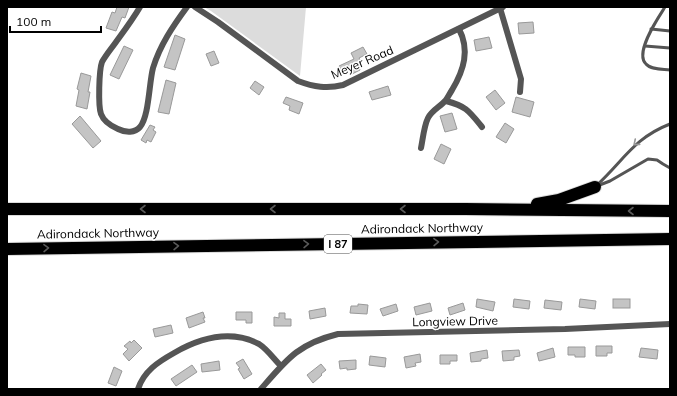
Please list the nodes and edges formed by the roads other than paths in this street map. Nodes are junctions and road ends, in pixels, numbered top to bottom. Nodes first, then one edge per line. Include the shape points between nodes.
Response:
1 (140, 7) edge
2 (187, 7) edge
3 (195, 7) edge
4 (665, 7) edge
5 (501, 8) edge
6 (460, 29) junction
7 (651, 29) junction
8 (670, 31) edge
9 (645, 46) junction
10 (670, 48) edge
11 (670, 70) edge
12 (520, 92) dead end
13 (446, 100) junction
14 (670, 124) edge
15 (482, 128) dead end
16 (420, 148) dead end
17 (670, 168) edge
18 (596, 186) junction
19 (7, 209) edge
20 (465, 209) junction
21 (670, 211) edge
22 (670, 238) edge
23 (7, 249) edge
24 (670, 324) edge
25 (281, 366) junction
26 (138, 389) edge
27 (261, 389) edge

1 - 2 street via 101,64 99,109 106,122 122,131 136,131 145,120 150,79 158,55 171,28
3 - 6 street, Meyer Road via 298,81 319,87 342,85
4 - 7 lane
5 - 6 street, Meyer Road
5 - 12 street via 521,79
6 - 13 street via 464,37 465,59
7 - 8 lane
7 - 9 lane
9 - 10 lane
9 - 11 lane via 644,63 648,67
13 - 15 street via 469,111
13 - 16 street via 428,118
14 -> 18 lane via 657,129 635,144
17 - 18 lane via 657,160 648,159 610,181
18 - 20 highway via 545,203
20 -> 19 highway, Adirondack Northway
21 -> 20 highway, Adirondack Northway
23 -> 22 highway, Adirondack Northway / I 87
24 - 25 street, Longview Drive via 338,334 307,344
25 - 26 street via 258,344 244,339 216,337 193,343 163,359 148,370
25 - 27 street, Longview Drive

